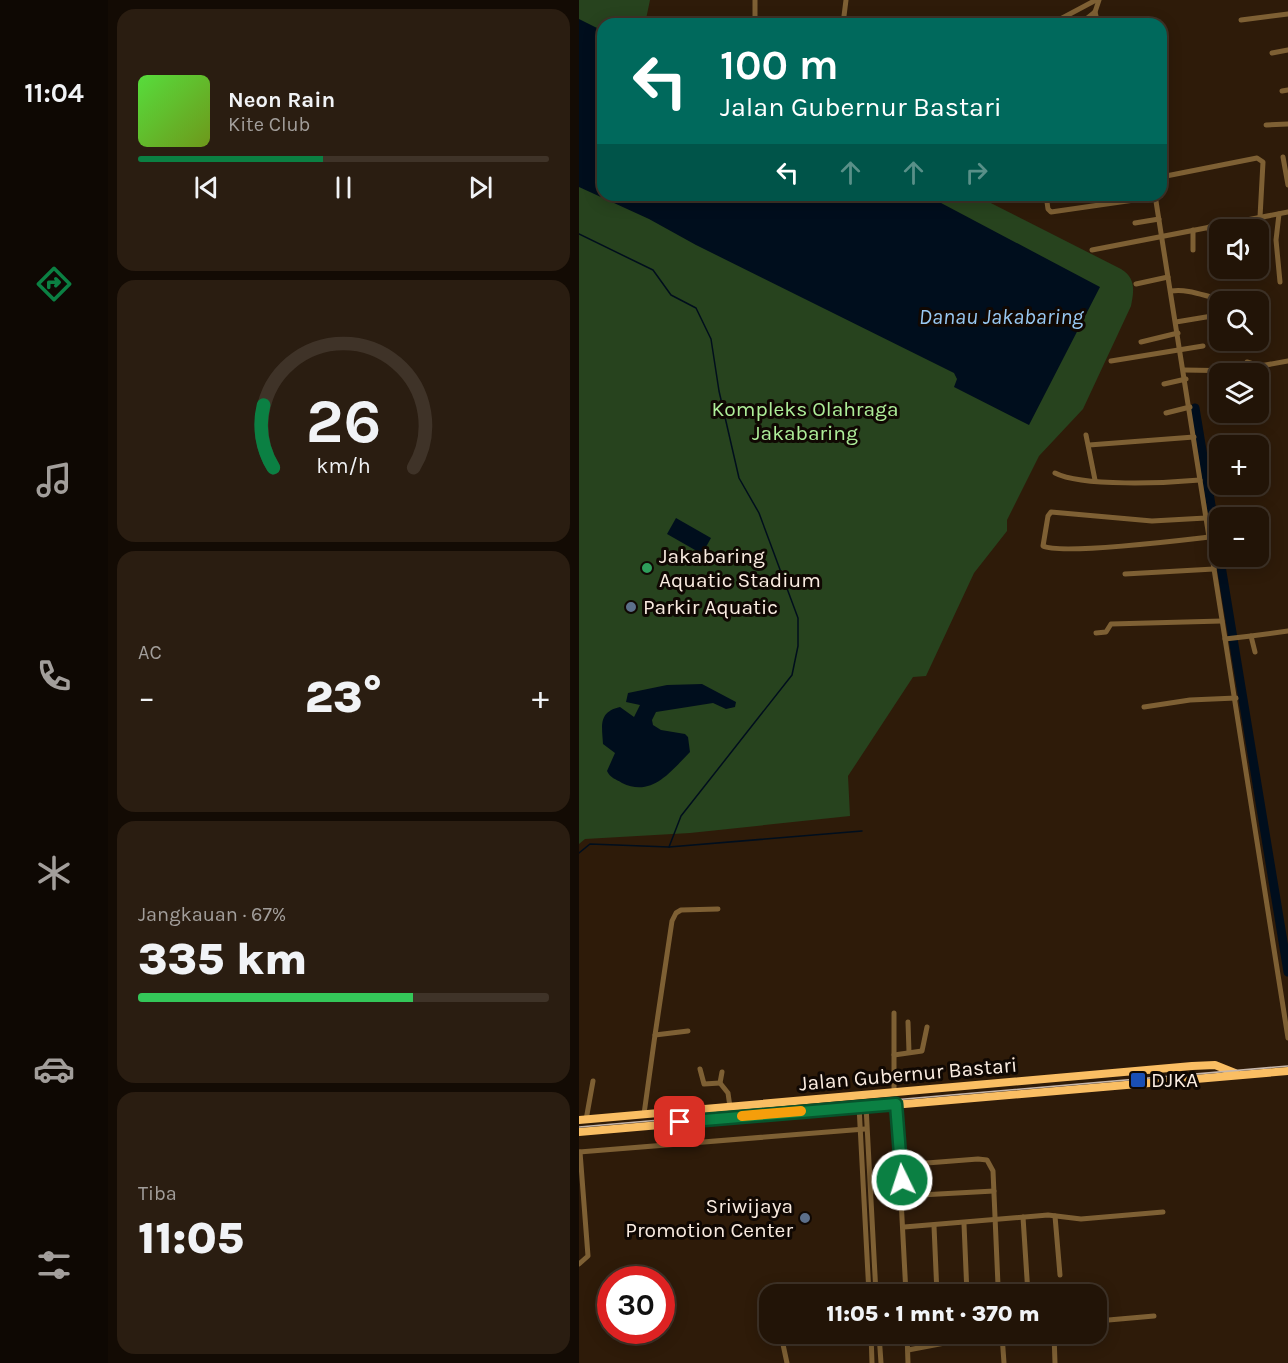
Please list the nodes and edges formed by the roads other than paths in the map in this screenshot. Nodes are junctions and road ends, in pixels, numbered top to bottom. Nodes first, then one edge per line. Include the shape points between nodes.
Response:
1 (755, 0) edge
2 (846, 0) edge
3 (1098, 0) edge
4 (1095, 12) junction
5 (1288, 14) edge
6 (755, 18) edge
7 (844, 18) edge
8 (1063, 18) edge
9 (1088, 18) edge
10 (1096, 18) edge
11 (1241, 20) dead end
12 (1288, 50) edge
13 (1272, 53) dead end
14 (1288, 124) edge
15 (1266, 125) dead end
16 (1283, 157) dead end
17 (1167, 176) edge
18 (1288, 185) edge
19 (1047, 201) edge
20 (1128, 201) edge
21 (1154, 201) edge
22 (1288, 212) edge
23 (1279, 214) junction
24 (1260, 217) junction
25 (1254, 219) edge
26 (1156, 220) junction
27 (1135, 223) dead end
28 (1209, 227) edge
29 (1193, 230) junction
30 (1162, 236) junction
31 (1092, 250) dead end
32 (1193, 250) dead end
33 (1168, 277) junction
34 (1280, 282) dead end
35 (1136, 284) dead end
36 (1171, 291) junction
37 (1209, 296) edge
38 (1209, 316) edge
39 (1176, 322) junction
40 (1178, 333) junction
41 (1141, 342) dead end
42 (1203, 346) dead end
43 (1181, 348) junction
44 (1111, 361) dead end
45 (1288, 361) edge
46 (1184, 370) junction
47 (1186, 379) junction
48 (1164, 384) dead end
49 (1190, 407) junction
50 (1166, 413) dead end
51 (1086, 435) dead end
52 (1194, 437) junction
53 (1089, 445) junction
54 (1055, 472) dead end
55 (1095, 480) junction
56 (1200, 480) junction
57 (1206, 518) junction
58 (1209, 533) edge
59 (1209, 538) edge
60 (1214, 569) joint
61 (1125, 574) dead end
62 (1222, 621) junction
63 (1288, 631) edge
64 (1096, 633) dead end
65 (1251, 636) junction
66 (1230, 638) junction
67 (1255, 652) dead end
68 (1236, 698) junction
69 (1144, 707) dead end
70 (718, 909) dead end
71 (894, 1013) dead end
72 (908, 1022) dead end
73 (927, 1027) dead end
74 (688, 1031) dead end
75 (655, 1035) junction
76 (1288, 1038) edge
77 (909, 1052) junction
78 (894, 1054) junction
79 (700, 1069) dead end
80 (1288, 1071) edge
81 (722, 1072) dead end
82 (1239, 1074) junction
83 (1046, 1080) junction
84 (593, 1081) dead end
85 (720, 1083) junction
86 (1045, 1091) junction
87 (894, 1093) junction
88 (896, 1104) junction
89 (731, 1107) junction
90 (862, 1109) junction
91 (644, 1114) junction
92 (582, 1120) edge
93 (862, 1126) junction
94 (579, 1132) edge
95 (580, 1152) edge
96 (901, 1165) junction
97 (994, 1191) junction
98 (902, 1196) junction
99 (582, 1204) edge
100 (1163, 1212) dead end
101 (1055, 1216) junction
102 (1023, 1218) junction
103 (995, 1220) junction
104 (964, 1224) junction
105 (934, 1226) junction
106 (904, 1227) junction
107 (579, 1264) edge
108 (1060, 1275) dead end
109 (869, 1284) edge
110 (875, 1284) edge
111 (906, 1284) edge
112 (937, 1284) edge
113 (967, 1284) edge
114 (997, 1284) edge
115 (1027, 1284) edge
116 (1154, 1316) dead end
117 (1107, 1320) edge
118 (783, 1344) edge
119 (871, 1344) edge
120 (880, 1344) edge
121 (908, 1344) edge
122 (940, 1344) edge
123 (1003, 1344) edge
124 (1054, 1344) edge
125 (908, 1350) junction
126 (787, 1363) edge
127 (872, 1363) edge
128 (881, 1363) edge
129 (908, 1363) edge
130 (1004, 1363) edge
131 (1055, 1363) edge

1 - 6 street
2 - 7 street
3 - 4 street
3 - 8 street
4 - 9 street
4 - 10 street
5 - 11 street
12 - 13 street
14 - 15 street
16 - 18 street
17 - 24 street via 1257,158 1263,162
19 - 20 street via 1051,212
21 - 26 street
22 - 23 street
23 - 24 street
23 - 34 street via 1276,240
24 - 25 street
26 - 27 street
26 - 30 street
28 - 29 street
29 - 30 street
29 - 32 street
30 - 31 street
30 - 33 street
33 - 35 street
33 - 36 street
36 - 37 street
36 - 39 street
38 - 39 street
39 - 40 street
40 - 41 street
40 - 43 street
42 - 43 street
43 - 44 street
43 - 46 street
45 - 46 street via 1260,366 1247,362 1242,370
46 - 47 street
47 - 48 street
47 - 49 street
49 - 50 street
49 - 52 street
51 - 53 street
52 - 53 street
52 - 56 street
53 - 55 street
54 - 55 street via 1068,478
55 - 56 street
56 - 57 street
57 - 58 street
57 - 59 street via 1152,521 1051,512 1043,546 1066,548
60 - 61 street
60 - 62 street
62 - 64 street via 1111,624 1105,632
62 - 66 street
63 - 65 street
65 - 66 street
65 - 67 street
66 - 68 street
68 - 69 street
68 - 76 street
70 - 75 street via 676,913
71 - 78 street
72 - 77 street
73 - 77 street via 924,1049
74 - 75 street
75 - 91 street
77 - 78 street
78 - 87 street
79 - 85 street via 704,1083
80 - 82 highway, Jalan Gubernur Bastari
81 - 85 street
82 - 83 highway, Jalan Gubernur Bastari via 1215,1065
82 - 86 highway, Jalan Gubernur Bastari
83 - 86 highway
83 - 87 highway, Jalan Gubernur Bastari
84 - 92 street
85 - 89 street via 729,1093
86 - 88 highway, Jalan Gubernur Bastari
87 - 89 highway, Jalan Gubernur Bastari
88 - 90 highway, Jalan Gubernur Bastari
88 - 96 street
89 - 91 highway, Jalan Gubernur Bastari
90 - 93 street
90 - 94 highway, Jalan Gubernur Bastari
91 - 92 highway, Jalan Gubernur Bastari
93 - 95 street
93 - 109 street
93 - 110 street
95 - 99 street
96 - 97 street via 987,1160 993,1171
96 - 98 street
97 - 98 street
97 - 103 street
98 - 106 street
99 - 107 street via 588,1256
100 - 101 street via 1081,1219
101 - 102 street
101 - 108 street
102 - 103 street
102 - 115 street
103 - 104 street
103 - 114 street
104 - 105 street
104 - 113 street
105 - 106 street
105 - 112 street
106 - 111 street
116 - 117 street
118 - 126 street
119 - 127 street
120 - 128 street
121 - 125 street
122 - 125 street
123 - 130 street
124 - 131 street
125 - 129 street

